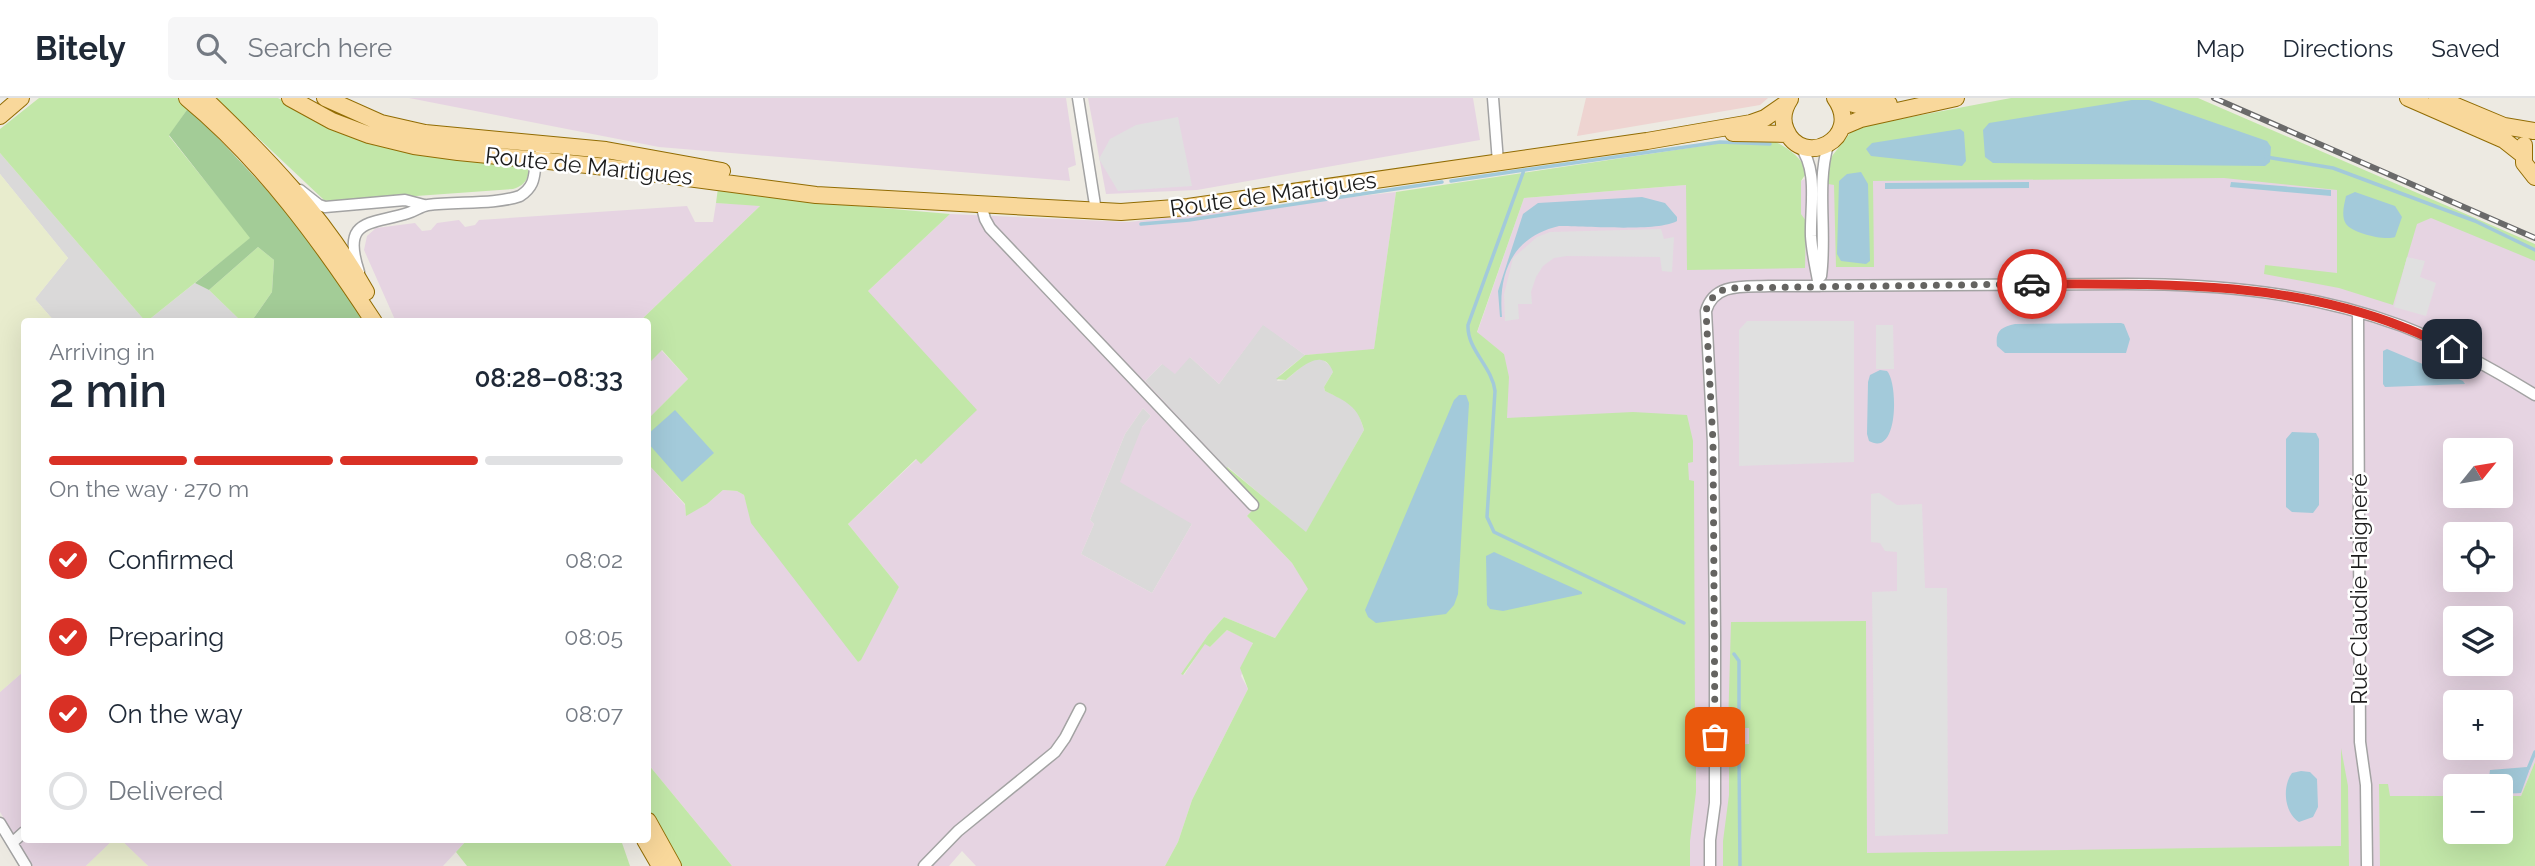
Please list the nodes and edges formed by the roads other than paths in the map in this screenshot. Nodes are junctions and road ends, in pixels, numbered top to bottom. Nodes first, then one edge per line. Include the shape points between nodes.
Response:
1 (10, 98) edge
2 (21, 98) edge
3 (187, 98) edge
4 (204, 98) edge
5 (290, 98) edge
6 (325, 98) edge
7 (1079, 98) edge
8 (1493, 98) edge
9 (1836, 98) edge
10 (1941, 98) edge
11 (1956, 98) edge
12 (2408, 98) edge
13 (2437, 98) edge
14 (1790, 100) edge
15 (0, 107) edge
16 (0, 116) edge
17 (1842, 127) junction
18 (2534, 131) edge
19 (1793, 139) junction
20 (1647, 141) junction
21 (559, 145) junction
22 (1828, 145) junction
23 (2523, 155) junction
24 (536, 159) junction
25 (1498, 162) junction
26 (276, 168) junction
27 (2535, 177) edge
28 (897, 198) junction
29 (981, 204) junction
30 (424, 205) junction
31 (1096, 211) junction
32 (1819, 286) junction
33 (365, 289) junction
34 (2358, 312) junction
35 (371, 318) edge
36 (380, 318) edge
37 (2535, 396) edge
38 (1253, 505) dead end
39 (1080, 709) dead end
40 (0, 823) edge
41 (651, 826) edge
42 (21, 835) edge
43 (12, 843) junction
44 (647, 843) edge
45 (26, 866) edge
46 (660, 866) edge
47 (673, 866) edge
48 (924, 866) edge
49 (1710, 866) edge
50 (2367, 866) edge

1 - 15 main road
2 - 16 main road
3 - 35 main road via 235,143 306,226
4 - 26 main road
5 - 24 main road, Route de Martigues via 369,135 414,146
6 - 21 main road, Route de Martigues via 381,122 425,133
7 - 31 street
8 - 25 street
9 - 10 main road via 1861,106
9 - 17 main road
11 - 17 main road
12 - 23 main road via 2504,140
13 - 18 main road via 2504,126
14 - 19 main road via 1783,118
14 - 20 main road, Route de Martigues via 1765,118
17 - 22 main road
18 - 23 main road
19 - 20 main road, Route de Martigues via 1736,133
19 - 22 main road, Route de Martigues via 1813,148
19 - 32 street via 1810,166 1811,239
20 - 25 main road, Route de Martigues
21 - 24 street via 544,149
21 - 28 main road, Route de Martigues
22 - 32 street
23 - 27 main road
24 - 28 main road, Route de Martigues via 816,195
24 - 30 street via 531,186 520,196
25 - 31 main road, Route de Martigues via 1188,207
26 - 30 street via 325,207 405,200
26 - 33 main road via 326,229
28 - 29 main road, Route de Martigues
29 - 31 main road, Route de Martigues
29 - 38 street via 990,228
30 - 33 street via 369,222 357,232 354,252
32 - 34 street via 2178,284 2255,290
32 - 49 street via 1729,288 1716,294 1706,311 1715,636 1715,803
33 - 36 main road
34 - 37 street via 2469,357
34 - 50 street, Rue Claudie Haigneré via 2360,734
39 - 48 street via 1055,752 958,831
40 - 43 street
41 - 47 main road
42 - 43 street
43 - 45 street
44 - 46 main road

